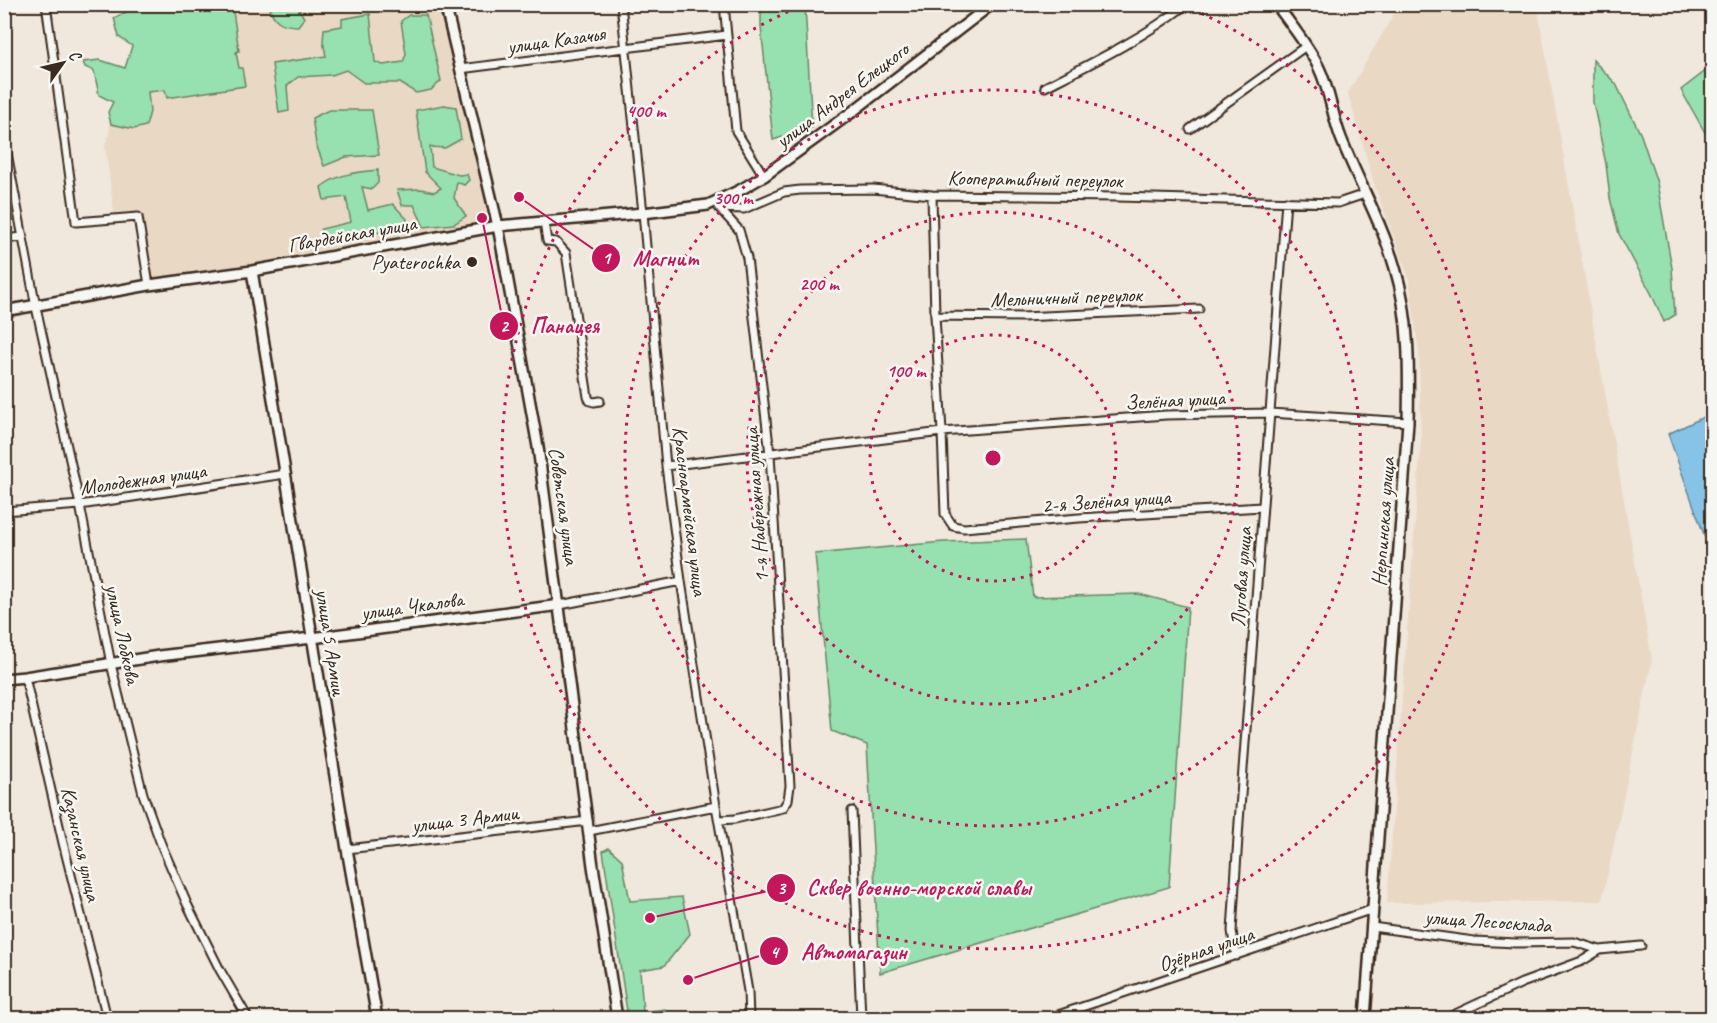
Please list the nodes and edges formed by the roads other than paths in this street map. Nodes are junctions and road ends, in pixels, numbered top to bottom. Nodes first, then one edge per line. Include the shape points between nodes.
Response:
1 (46, 4) edge
2 (445, 4) edge
3 (621, 4) edge
4 (724, 4) edge
5 (992, 4) edge
6 (1187, 4) edge
7 (1276, 4) edge
8 (727, 35) junction
9 (1306, 46) junction
10 (625, 47) junction
11 (460, 69) junction
12 (1045, 87) dead end
13 (1190, 129) dead end
14 (4, 137) edge
15 (764, 176) junction
16 (1365, 194) junction
17 (932, 195) junction
18 (1286, 201) junction
19 (708, 205) junction
20 (719, 208) junction
21 (643, 213) junction
22 (544, 222) junction
23 (498, 226) junction
24 (23, 237) junction
25 (4, 239) edge
26 (252, 271) junction
27 (149, 285) junction
28 (36, 307) junction
29 (1199, 309) dead end
30 (4, 311) edge
31 (935, 316) junction
32 (600, 401) dead end
33 (1270, 413) junction
34 (1408, 422) junction
35 (942, 432) junction
36 (770, 454) junction
37 (666, 466) junction
38 (285, 474) junction
39 (80, 505) junction
40 (1262, 507) junction
41 (4, 511) edge
42 (681, 581) junction
43 (560, 605) junction
44 (312, 638) junction
45 (111, 664) junction
46 (25, 677) junction
47 (4, 679) edge
48 (716, 806) junction
49 (852, 812) dead end
50 (718, 820) junction
51 (588, 826) junction
52 (347, 849) junction
53 (1373, 909) junction
54 (1372, 927) junction
55 (1641, 946) dead end
56 (1600, 950) junction
57 (1236, 956) junction
58 (106, 1018) edge
59 (248, 1018) edge
60 (377, 1018) edge
61 (617, 1018) edge
62 (748, 1018) edge
63 (861, 1018) edge
64 (1049, 1018) edge
65 (1365, 1018) edge
66 (1447, 1018) edge

1 - 27 street via 76,222 138,217
2 - 11 main road, Советская улица
3 - 10 street, Красноармейская улица
4 - 8 street
5 - 15 main road, улица Андрея Елецкого
6 - 12 street via 1124,47
7 - 9 main road, Нерпинская улица
8 - 10 street, улица Казачья
8 - 15 street via 736,131
9 - 13 street
9 - 16 main road, Нерпинская улица via 1319,69 1340,136
10 - 11 street, улица Казачья
10 - 21 street, Красноармейская улица
11 - 23 main road, Советская улица
14 - 24 street, улица Лобкова
15 - 19 main road, улица Андрея Елецкого
16 - 18 street, Кооперативный переулок via 1338,203
16 - 34 main road, Нерпинская улица via 1395,269 1405,320
17 - 18 street, Кооперативный переулок
17 - 20 street, Кооперативный переулок via 873,189 800,190 784,192 744,209
17 - 31 street
18 - 33 street, Луговая улица
19 - 20 street, Кооперативный переулок
19 - 21 main road, Гвардейская улица
20 - 36 street, 1-я Набережная улица via 739,230 747,258
21 - 22 main road, Гвардейская улица
21 - 37 street, Красноармейская улица
22 - 23 main road, Гвардейская улица
22 - 32 street via 547,241 556,242 566,253 588,397 590,401
23 - 26 main road, Гвардейская улица
23 - 43 main road, Советская улица via 538,447
24 - 25 street
24 - 28 street, улица Лобкова
26 - 27 main road, Гвардейская улица
26 - 38 main road, улица 5 Армии
27 - 28 main road, Гвардейская улица
28 - 30 main road, Гвардейская улица
28 - 39 street, улица Лобкова
29 - 31 street, Мельничный переулок via 1022,317
31 - 35 street
33 - 34 street, Зелёная улица
33 - 35 street, Зелёная улица via 1166,415
33 - 40 street, Луговая улица
34 - 53 main road, Нерпинская улица
35 - 36 street, Зелёная улица
35 - 40 street, 2-я Зелёная улица via 945,514 952,526
36 - 37 street, Зелёная улица
36 - 50 street, 1-я Набережная улица via 790,786 783,808
37 - 42 street, Красноармейская улица
38 - 39 street, Молодежная улица
38 - 44 main road, улица 5 Армии
39 - 41 street, Молодежная улица
39 - 45 street, улица Лобкова
40 - 57 street, Луговая улица via 1232,931
42 - 43 street, улица Чкалова
42 - 48 street, Красноармейская улица
43 - 44 main road, улица Чкалова
43 - 51 main road, Советская улица
44 - 45 main road, улица Чкалова
44 - 52 main road, улица 5 Армии
45 - 46 main road, улица Чкалова
45 - 59 street, улица Лобкова via 143,794 161,844 187,904
46 - 47 main road, улица Чкалова
46 - 58 street, Казанская улица
48 - 50 street, Красноармейская улица
48 - 51 street, улица 3 Армии
49 - 63 street
50 - 62 street, Красноармейская улица via 748,991
51 - 52 street, улица 3 Армии
51 - 61 main road, Советская улица
52 - 60 main road, улица 5 Армии
53 - 54 main road, Нерпинская улица
53 - 57 street, Озёрная улица
54 - 56 street, улица Лесосклада via 1474,941 1574,942
54 - 65 main road, Нерпинская улица
55 - 56 street
56 - 66 street via 1582,962 1522,983
57 - 64 street, Озёрная улица

